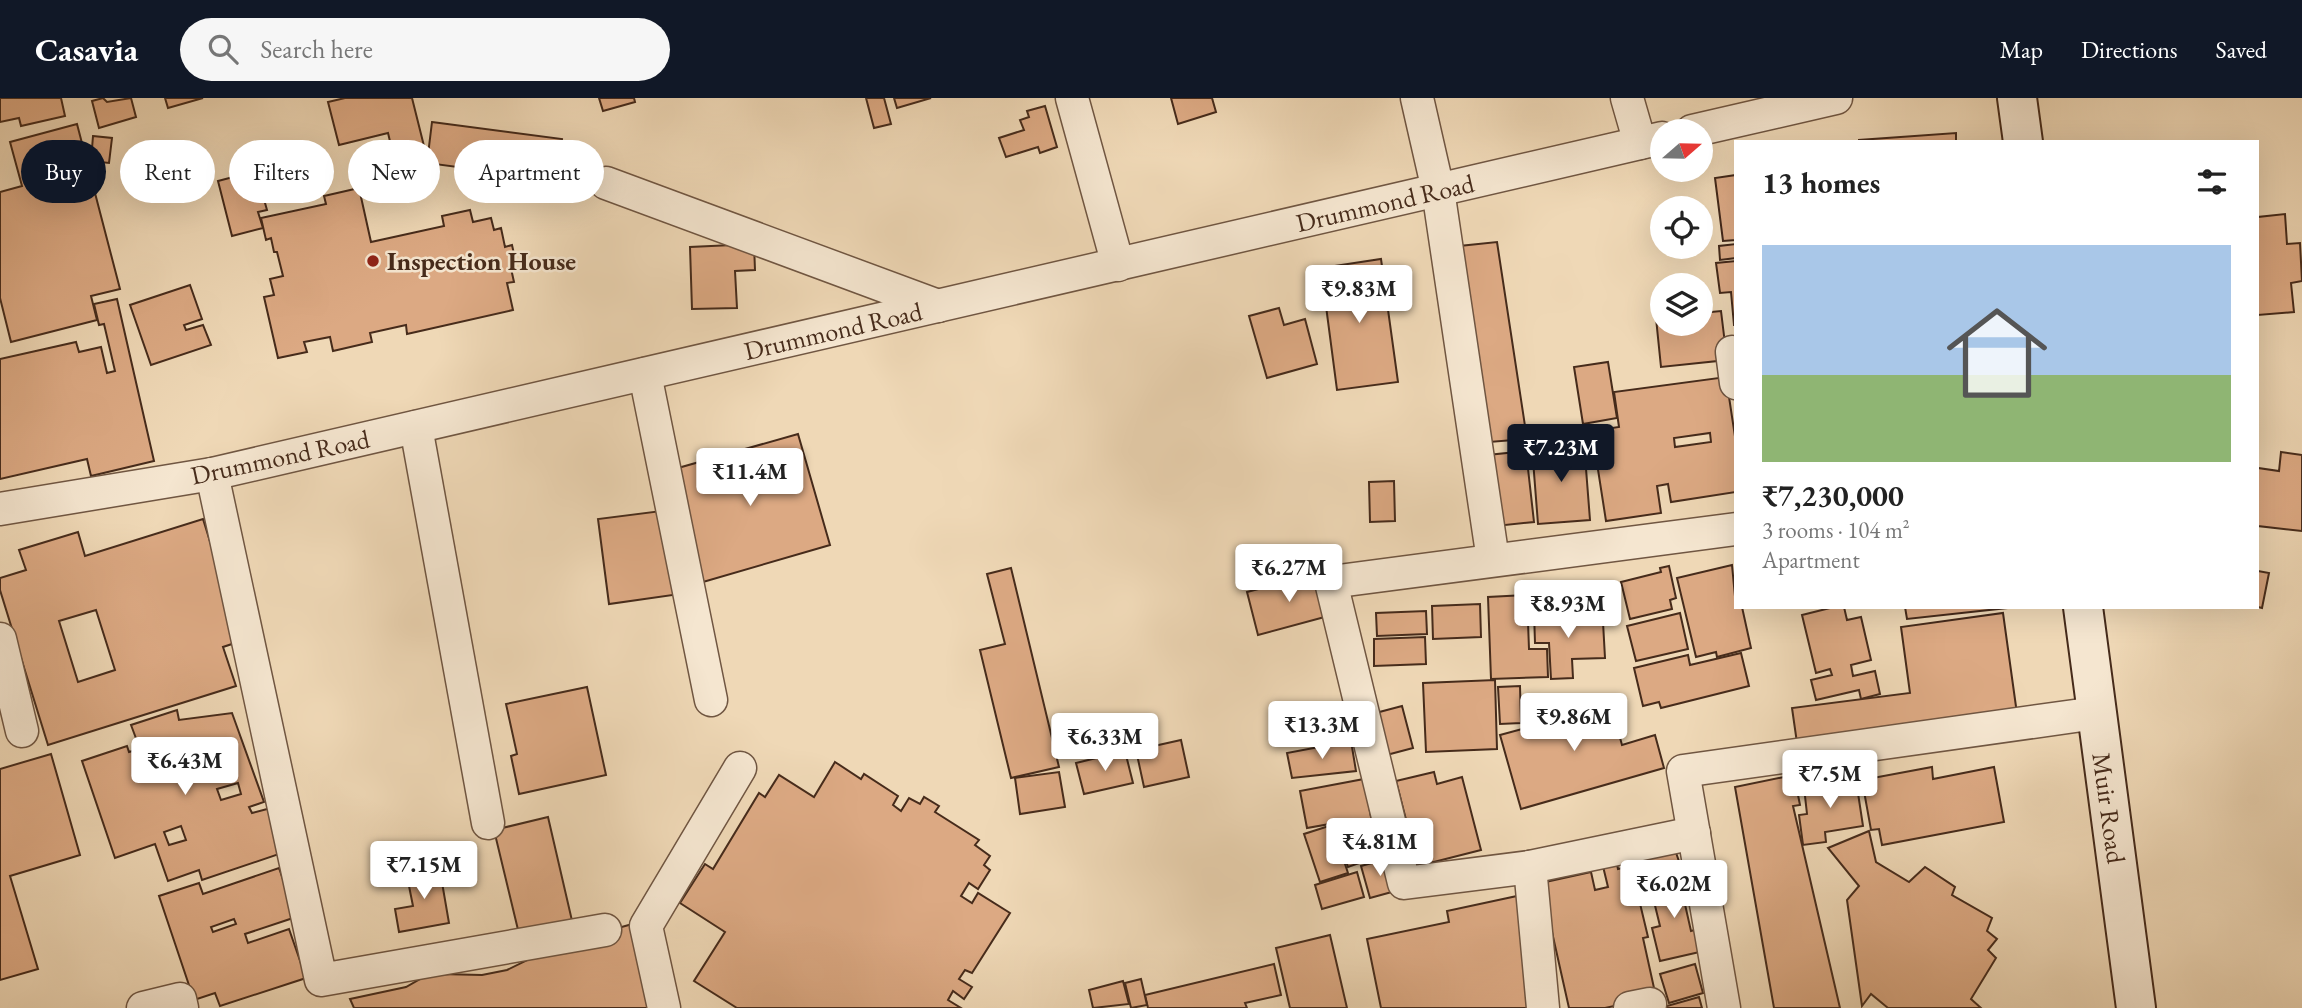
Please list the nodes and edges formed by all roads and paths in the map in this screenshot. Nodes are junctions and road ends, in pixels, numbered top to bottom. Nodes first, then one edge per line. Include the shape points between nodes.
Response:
1 (1072, 98) edge
2 (1418, 98) edge
3 (1627, 98) edge
4 (1836, 98) edge
5 (2017, 98) edge
6 (1713, 126) edge
7 (1650, 139) edge
8 (2023, 140) edge
9 (1650, 141) edge
10 (606, 183) dead end
11 (1438, 190) junction
12 (1118, 265) junction
13 (938, 306) junction
14 (1732, 352) dead end
15 (1734, 368) edge
16 (645, 374) junction
17 (416, 427) junction
18 (212, 474) junction
19 (0, 509) edge
20 (1734, 529) edge
21 (1493, 560) junction
22 (2083, 609) edge
23 (0, 639) edge
24 (712, 701) dead end
25 (2096, 713) junction
26 (22, 731) dead end
27 (740, 768) dead end
28 (488, 823) dead end
29 (1693, 833) junction
30 (1530, 867) junction
31 (605, 930) dead end
32 (322, 994) edge
33 (143, 1008) edge
34 (182, 1008) edge
35 (664, 1008) edge
36 (1544, 1008) edge
37 (1724, 1008) edge
38 (2136, 1008) edge

1 - 12 street
2 - 11 street
3 - 7 street
4 - 6 street
5 - 8 main road
9 - 11 street, Drummond Road
10 - 13 street
11 - 12 street, Drummond Road
11 - 21 street
12 - 13 street, Drummond Road
13 - 16 street, Drummond Road
14 - 15 street
16 - 17 street, Drummond Road
16 - 24 street
17 - 18 street, Drummond Road
17 - 28 street
18 - 19 street, Drummond Road
18 - 32 street
20 - 21 street
21 - 30 street via 1331,582 1404,883
22 - 25 main road, Muir Road
23 - 26 street
25 - 29 street via 1683,771
25 - 38 main road, Muir Road
27 - 35 street via 646,926
29 - 30 street
29 - 37 street
30 - 36 street
31 - 32 street
33 - 34 street via 180,999

